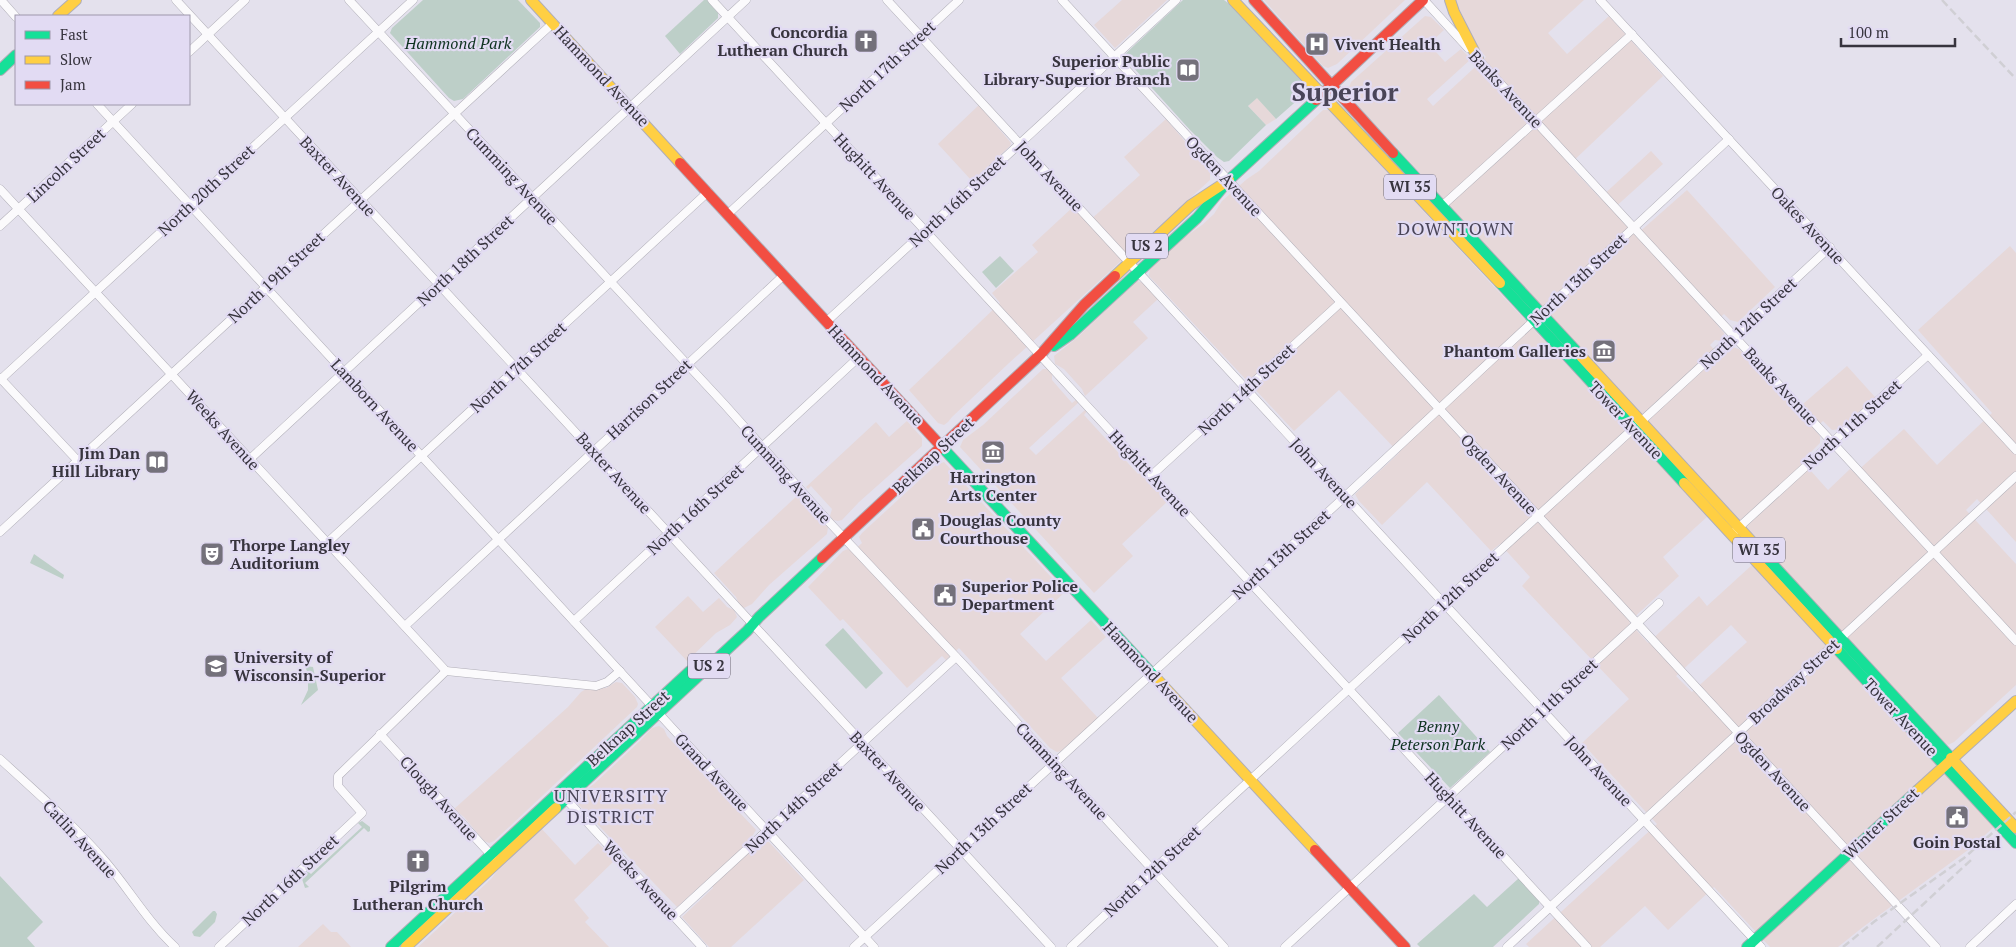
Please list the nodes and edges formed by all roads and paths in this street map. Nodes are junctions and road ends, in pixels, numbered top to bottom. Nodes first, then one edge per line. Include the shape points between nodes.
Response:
1 (1, 0) edge
2 (76, 0) edge
3 (176, 0) edge
4 (245, 0) edge
5 (349, 0) edge
6 (413, 0) edge
7 (532, 0) edge
8 (712, 0) edge
9 (746, 0) edge
10 (887, 0) edge
11 (959, 0) edge
12 (1062, 0) edge
13 (1176, 0) edge
14 (1233, 0) edge
15 (1254, 0) edge
16 (1423, 0) edge
17 (1450, 0) edge
18 (1600, 0) edge
19 (59, 15) edge
20 (15, 16) edge
21 (728, 16) junction
22 (553, 23) junction
23 (378, 31) junction
24 (208, 34) junction
25 (1632, 34) junction
26 (920, 36) junction
27 (190, 51) edge
28 (15, 56) edge
29 (1114, 56) junction
30 (1478, 60) junction
31 (0, 70) edge
32 (1331, 86) junction
33 (1323, 93) junction
34 (98, 105) edge
35 (131, 105) edge
36 (630, 107) junction
37 (454, 114) junction
38 (284, 118) junction
39 (113, 121) junction
40 (1536, 121) junction
41 (826, 123) junction
42 (1728, 139) junction
43 (1020, 143) junction
44 (1229, 180) junction
45 (1405, 182) junction
46 (0, 189) edge
47 (708, 192) junction
48 (533, 197) junction
49 (360, 200) junction
50 (190, 205) junction
51 (1442, 206) junction
52 (18, 209) junction
53 (728, 214) junction
54 (0, 226) edge
55 (1634, 226) junction
56 (925, 230) junction
57 (1830, 247) junction
58 (1130, 262) junction
59 (1139, 271) junction
60 (784, 275) junction
61 (610, 281) junction
62 (438, 284) junction
63 (267, 287) junction
64 (96, 292) junction
65 (1340, 303) junction
66 (1537, 317) junction
67 (826, 322) junction
68 (1735, 335) junction
69 (1041, 354) junction
70 (1928, 355) junction
71 (859, 357) junction
72 (687, 365) junction
73 (516, 368) junction
74 (344, 372) junction
75 (172, 374) junction
76 (0, 379) edge
77 (1246, 390) junction
78 (1438, 408) junction
79 (1638, 426) junction
80 (1832, 441) junction
81 (942, 446) junction
82 (763, 447) junction
83 (2016, 450) edge
84 (594, 451) junction
85 (422, 456) junction
86 (250, 459) junction
87 (78, 461) junction
88 (1152, 476) junction
89 (2016, 476) edge
90 (1345, 496) junction
91 (1538, 517) junction
92 (1735, 531) junction
93 (0, 532) edge
94 (668, 534) junction
95 (844, 538) junction
96 (499, 539) junction
97 (328, 542) junction
98 (1934, 552) junction
99 (1251, 582) junction
100 (1444, 603) junction
101 (1659, 603) dead end
102 (753, 620) junction
103 (574, 621) junction
104 (1637, 623) junction
105 (405, 626) junction
106 (2016, 641) edge
107 (1837, 642) junction
108 (956, 657) junction
109 (446, 671) junction
110 (620, 671) junction
111 (1151, 673) junction
112 (1349, 689) junction
113 (2016, 701) edge
114 (655, 710) junction
115 (1543, 710) junction
116 (1738, 733) junction
117 (380, 734) junction
118 (863, 744) junction
119 (0, 759) edge
120 (1948, 761) junction
121 (1054, 762) junction
122 (1251, 781) junction
123 (562, 795) junction
124 (1449, 797) junction
125 (1644, 820) junction
126 (2016, 828) edge
127 (767, 832) junction
128 (2016, 843) edge
129 (961, 850) junction
130 (1849, 853) junction
131 (490, 854) junction
132 (497, 862) junction
133 (1153, 870) junction
134 (1350, 887) junction
135 (2016, 904) edge
136 (1550, 906) junction
137 (674, 916) junction
138 (865, 937) junction
139 (1754, 945) edge
140 (175, 947) edge
141 (219, 947) edge
142 (391, 947) edge
143 (406, 947) edge
144 (702, 947) edge
145 (854, 947) edge
146 (874, 947) edge
147 (1051, 947) edge
148 (1071, 947) edge
149 (1224, 947) edge
150 (1285, 947) edge
151 (1405, 947) edge
152 (1506, 947) edge
153 (1587, 947) edge
154 (1936, 947) edge
155 (1970, 947) edge

1 - 20 street
2 - 19 main road
3 - 24 street, Baxter Avenue
4 - 24 street
5 - 23 street, Cumming Avenue
6 - 23 street, North 20th Street
7 - 22 main road, Hammond Avenue
8 - 21 street, Hughitt Avenue
9 - 21 street, North 18th Street
10 - 26 street, John Avenue
11 - 26 street, North 17th Street
12 - 29 street, Ogden Avenue
13 - 29 street, North 16th Street
14 - 33 main road, Tower Avenue / WI 35
15 - 32 main road, Tower Avenue / WI 35
16 - 30 street, Banks Avenue
16 - 32 main road, Belknap Street / US 2
17 - 30 main road
18 - 25 street, Oakes Avenue
21 - 36 street, North 18th Street
21 - 41 street, Hughitt Avenue
22 - 36 main road, Hammond Avenue
22 - 37 street, North 19th Street
23 - 37 street, Cumming Avenue
23 - 38 street, North 20th Street
24 - 27 street
24 - 38 street, Baxter Avenue
25 - 40 street
25 - 42 street, Oakes Avenue
26 - 41 street, North 17th Street
26 - 43 street, John Avenue
28 - 31 main road
29 - 43 street, North 16th Street
29 - 44 street, Ogden Avenue
30 - 40 street, Banks Avenue
32 - 33 main road, Belknap Street / US 2
32 - 51 main road, Tower Avenue / WI 35
33 - 44 main road, Belknap Street / US 2
33 - 45 main road, Tower Avenue / WI 35
34 - 39 street, Lamborn Avenue
35 - 39 street, Lincoln Street
36 - 47 main road, Hammond Avenue
36 - 48 street, North 18th Street
37 - 48 street, Cumming Avenue
37 - 49 street, North 19th Street
38 - 49 street, Baxter Avenue
38 - 50 street, North 20th Street
39 - 50 street, Lamborn Avenue
39 - 52 street, Lincoln Street
40 - 51 street
40 - 55 street, Banks Avenue
41 - 53 street, North 17th Street
41 - 56 street, Hughitt Avenue
42 - 55 street, North 13th Street
42 - 57 street, Oakes Avenue
43 - 56 street, North 16th Street
43 - 58 street, John Avenue
44 - 58 main road, Belknap Street / US 2 via 1191,205
44 - 59 main road, Belknap Street / US 2 via 1202,212
44 - 65 street, Ogden Avenue
45 - 51 main road via 1419,190 1437,208
45 - 66 main road, Tower Avenue / WI 35
46 - 52 street, Weeks Avenue
47 - 53 main road, Hammond Avenue
47 - 61 street, North 17th Street
48 - 61 street, Cumming Avenue
48 - 62 street, North 18th Street
49 - 62 street, Baxter Avenue
49 - 63 street, North 19th Street
50 - 63 street, Lamborn Avenue
50 - 64 street, North 20th Street
51 - 66 main road, Tower Avenue / WI 35
52 - 54 street, Lincoln Street
52 - 64 street, Weeks Avenue
53 - 60 main road, Hammond Avenue
55 - 66 street, North 13th Street
55 - 68 street, Banks Avenue
56 - 67 street, North 16th Street
56 - 69 street, Hughitt Avenue
57 - 68 street, North 12th Street
57 - 70 street, Oakes Avenue
58 - 59 street, John Avenue
58 - 69 main road, Belknap Street / US 2 via 1075,314
59 - 69 main road, Belknap Street / US 2 via 1070,335
59 - 77 street, John Avenue
60 - 67 main road, Hammond Avenue
60 - 72 street, Harrison Street
61 - 72 street, Cumming Avenue
61 - 73 street, North 17th Street
62 - 73 street, Baxter Avenue
62 - 74 street, North 18th Street
63 - 74 street, Lamborn Avenue
63 - 75 street, North 19th Street
64 - 75 street, Weeks Avenue
64 - 76 street, North 20th Street
65 - 77 street, North 14th Street
65 - 78 street, Ogden Avenue
66 - 78 street, North 13th Street
66 - 79 main road, Tower Avenue / WI 35
67 - 71 main road, Hammond Avenue
68 - 79 street, North 12th Street
68 - 80 street, Banks Avenue
69 - 81 main road, Belknap Street / US 2
69 - 88 street, Hughitt Avenue
70 - 80 street, North 11th Street
70 - 83 street, Oakes Avenue
71 - 81 main road, Hammond Avenue
71 - 82 street, North 16th Street
72 - 82 street, Cumming Avenue
72 - 84 street, Harrison Street
73 - 84 street, Baxter Avenue
73 - 85 street, North 17th Street
74 - 85 street, Lamborn Avenue
74 - 86 street, North 18th Street
75 - 86 street, Weeks Avenue
75 - 87 street, North 19th Street
76 - 87 street
77 - 88 street, North 14th Street
77 - 90 street, John Avenue
78 - 90 street, North 13th Street
78 - 91 street, Ogden Avenue
79 - 91 street, North 12th Street
79 - 92 main road, Tower Avenue / WI 35
80 - 92 street, North 11th Street
80 - 98 street, Banks Avenue
81 - 95 main road, Belknap Street / US 2
81 - 111 main road, Hammond Avenue
82 - 94 street, North 16th Street
82 - 95 street, Cumming Avenue
84 - 94 street, Baxter Avenue
84 - 96 street, Harrison Street
85 - 96 street, Lamborn Avenue
85 - 97 street, North 17th Street
86 - 97 street, Weeks Avenue
87 - 93 street, North 19th Street
88 - 99 street, Hughitt Avenue
89 - 98 street, Broadway Street
90 - 99 street, North 13th Street
90 - 100 street, John Avenue
91 - 100 street, North 12th Street
91 - 104 street, Ogden Avenue
92 - 107 main road, Tower Avenue / WI 35
94 - 102 street, Baxter Avenue
94 - 103 street, North 16th Street
95 - 102 main road, Belknap Street / US 2
95 - 108 street, Cumming Avenue
96 - 103 street, Lamborn Avenue
96 - 105 street, Harrison Street
97 - 105 street, Weeks Avenue
98 - 106 street, Banks Avenue
98 - 107 street, Broadway Street
99 - 111 street, North 13th Street
99 - 112 street, Hughitt Avenue
100 - 112 street, North 12th Street
100 - 115 street, John Avenue
101 - 104 street, North 11th Street
102 - 114 main road, Belknap Street / US 2 via 741,625
102 - 118 street, Baxter Avenue
103 - 110 street, Lamborn Avenue
104 - 115 street, North 11th Street
104 - 116 street, Ogden Avenue
105 - 109 street, Weeks Avenue
107 - 116 street, Broadway Street
107 - 120 main road, Tower Avenue / WI 35
108 - 118 street, North 14th Street
108 - 121 street, Cumming Avenue
109 - 110 street via 596,686 605,684
109 - 117 street
110 - 114 street, Lamborn Avenue
111 - 121 street, North 13th Street
111 - 122 main road, Hammond Avenue
112 - 122 street, North 12th Street
112 - 124 street, Hughitt Avenue
113 - 120 main road, Winter Street
114 - 123 main road, Belknap Street / US 2
114 - 127 street, Grand Avenue
115 - 124 street, North 11th Street
115 - 125 street, John Avenue
116 - 125 street, Broadway Street
116 - 130 street, Ogden Avenue
117 - 131 street, Clough Avenue
117 - 141 street, North 16th Street via 337,779 338,786 362,813
118 - 127 street, North 14th Street
118 - 129 street, Baxter Avenue
119 - 140 street, Catlin Avenue via 77,831 108,865 146,917
120 - 126 main road, Tower Avenue / WI 35
120 - 128 main road, Tower Avenue / WI 35
120 - 130 main road, Winter Street
121 - 129 street, North 13th Street
121 - 133 street, Cumming Avenue
122 - 133 street, North 12th Street
122 - 134 main road, Hammond Avenue
123 - 131 main road, Belknap Street / US 2
123 - 132 main road, Belknap Street / US 2
123 - 137 street, Weeks Avenue
124 - 134 street, North 11th Street
124 - 136 street, Hughitt Avenue
125 - 136 street, Broadway Street
125 - 139 street, John Avenue
127 - 137 street, North 14th Street
127 - 138 street, Grand Avenue
129 - 138 street, North 13th Street
129 - 147 street, Baxter Avenue
130 - 139 main road, Winter Street
130 - 154 street, Ogden Avenue
131 - 132 street, Clough Avenue
131 - 142 main road, Belknap Street / US 2
132 - 143 main road, Belknap Street / US 2
133 - 148 street, North 12th Street
133 - 149 street, Cumming Avenue
134 - 150 street, North 11th Street
134 - 151 main road, Hammond Avenue
135 - 155 street
136 - 152 street, Broadway Street
136 - 153 street, Hughitt Avenue
137 - 144 street, Weeks Avenue
138 - 145 street, North 13th Street
138 - 146 street, Grand Avenue

